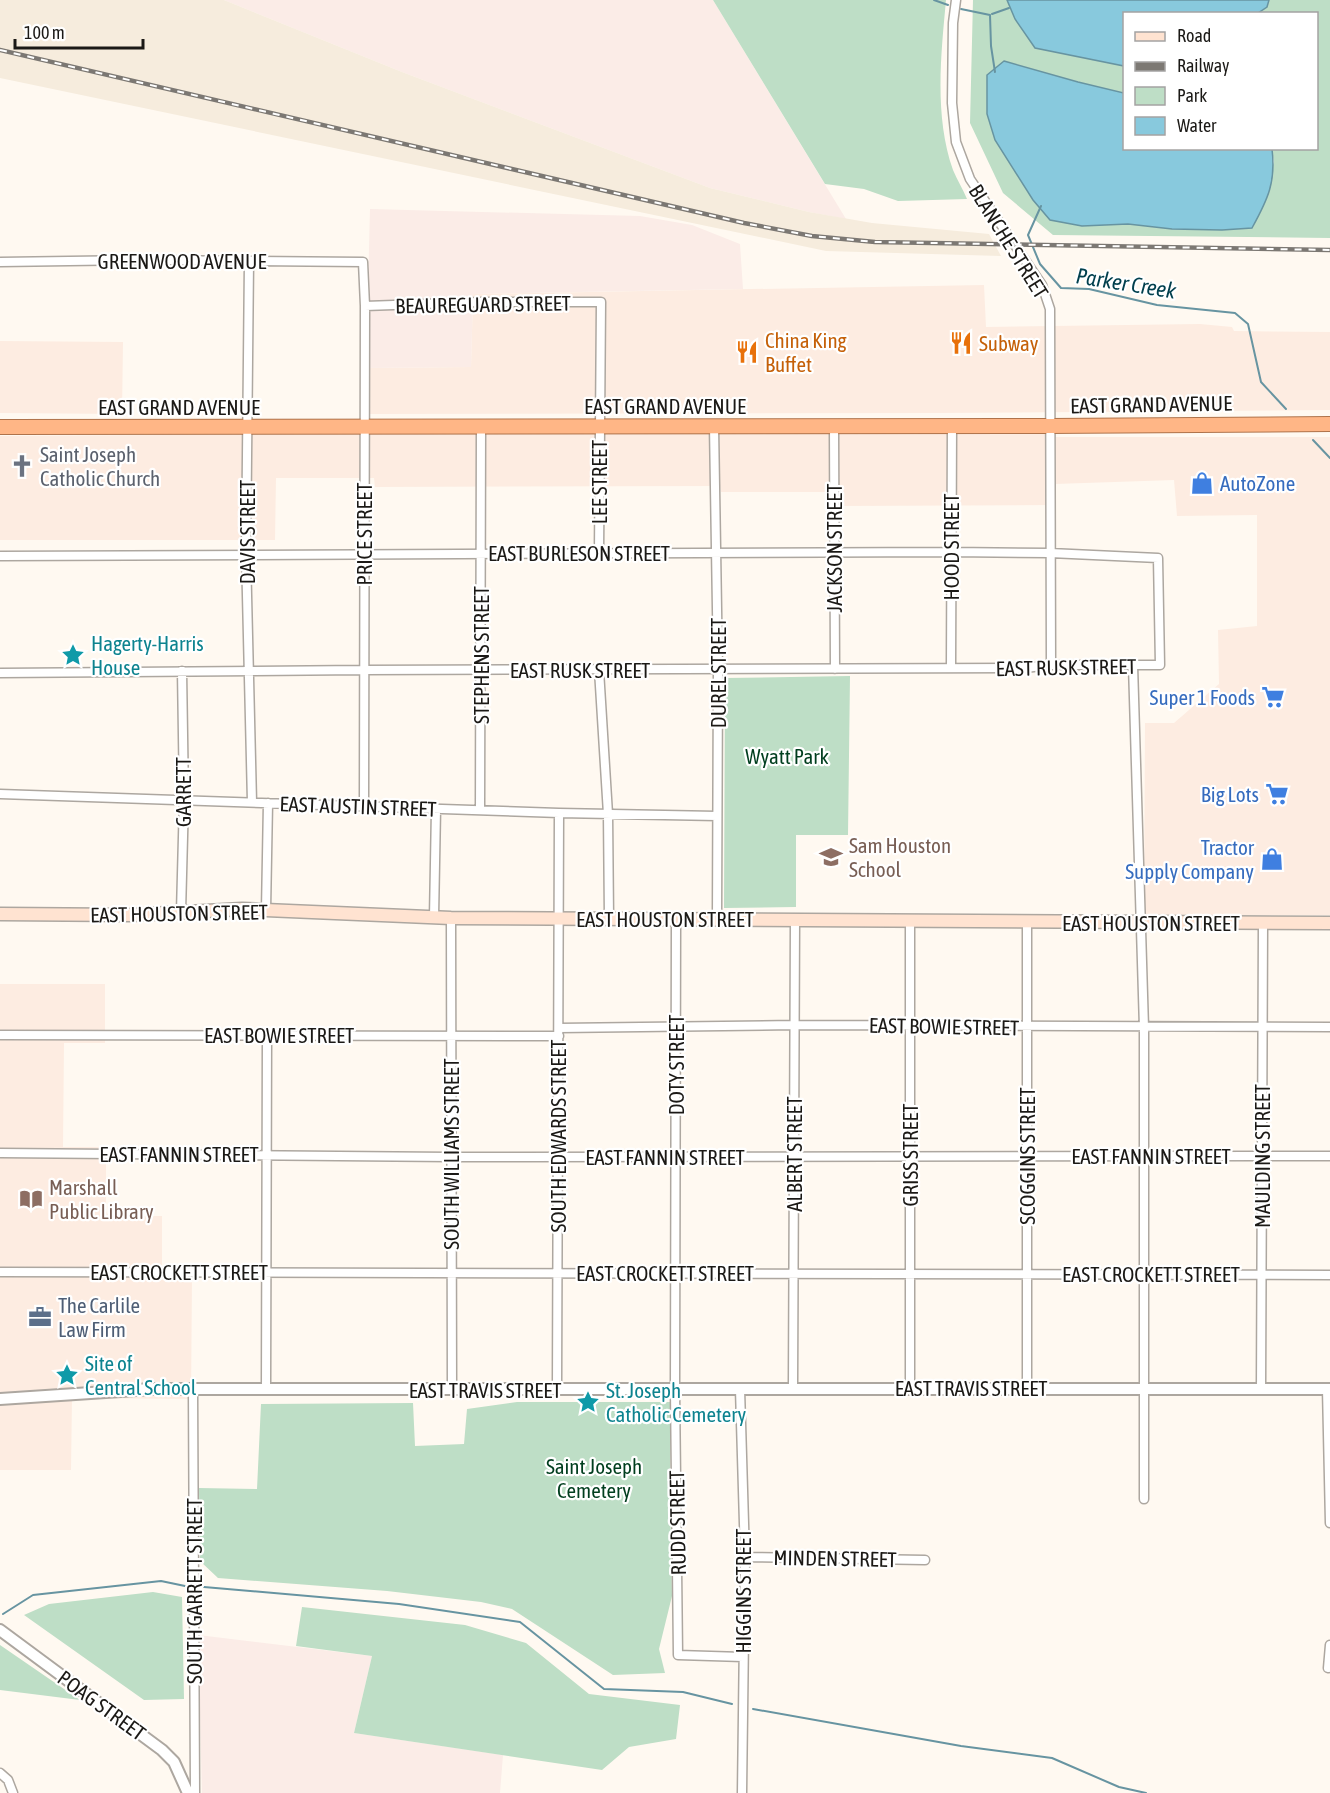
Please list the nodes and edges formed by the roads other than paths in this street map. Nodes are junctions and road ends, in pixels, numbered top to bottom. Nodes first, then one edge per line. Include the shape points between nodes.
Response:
1 (956, 0) edge
2 (249, 261) junction
3 (0, 262) edge
4 (363, 262) joint
5 (601, 302) joint
6 (365, 306) junction
7 (1330, 424) edge
8 (714, 426) junction
9 (952, 426) junction
10 (1049, 426) junction
11 (481, 427) junction
12 (599, 427) junction
13 (834, 427) junction
14 (0, 428) edge
15 (247, 428) junction
16 (364, 428) junction
17 (717, 552) junction
18 (951, 552) junction
19 (364, 553) junction
20 (599, 553) junction
21 (834, 553) junction
22 (1050, 553) junction
23 (246, 554) junction
24 (481, 554) junction
25 (0, 556) edge
26 (1051, 665) junction
27 (1133, 665) junction
28 (1160, 665) joint
29 (951, 668) junction
30 (481, 669) junction
31 (835, 669) junction
32 (363, 670) junction
33 (599, 670) junction
34 (718, 670) junction
35 (182, 671) junction
36 (248, 671) junction
37 (0, 673) edge
38 (0, 794) edge
39 (184, 799) junction
40 (252, 802) junction
41 (268, 803) junction
42 (364, 806) junction
43 (436, 809) junction
44 (480, 810) junction
45 (559, 813) junction
46 (608, 814) junction
47 (717, 816) junction
48 (266, 910) junction
49 (181, 912) junction
50 (0, 914) edge
51 (434, 917) junction
52 (451, 918) junction
53 (559, 919) junction
54 (676, 919) junction
55 (717, 919) junction
56 (609, 920) junction
57 (795, 920) junction
58 (910, 921) junction
59 (1027, 922) junction
60 (1140, 923) junction
61 (1330, 923) edge
62 (1263, 924) junction
63 (794, 1025) junction
64 (910, 1025) junction
65 (676, 1026) junction
66 (1027, 1026) junction
67 (1330, 1027) edge
68 (1144, 1028) junction
69 (1263, 1028) junction
70 (559, 1032) junction
71 (0, 1035) edge
72 (267, 1035) junction
73 (451, 1036) junction
74 (0, 1153) edge
75 (267, 1155) junction
76 (794, 1156) junction
77 (910, 1156) junction
78 (1027, 1156) junction
79 (1145, 1156) junction
80 (1262, 1156) junction
81 (1330, 1156) edge
82 (451, 1157) junction
83 (558, 1157) junction
84 (676, 1157) junction
85 (0, 1272) edge
86 (266, 1272) junction
87 (558, 1273) junction
88 (675, 1273) junction
89 (451, 1274) junction
90 (793, 1274) junction
91 (910, 1274) junction
92 (1027, 1274) junction
93 (1144, 1274) junction
94 (1261, 1275) junction
95 (1330, 1275) edge
96 (793, 1388) junction
97 (910, 1388) junction
98 (1144, 1388) junction
99 (193, 1389) junction
100 (266, 1389) junction
101 (557, 1389) junction
102 (740, 1389) junction
103 (1027, 1389) junction
104 (1261, 1389) junction
105 (1329, 1389) edge
106 (452, 1390) junction
107 (675, 1391) junction
108 (0, 1399) edge
109 (1330, 1482) edge
110 (1144, 1499) dead end
111 (1330, 1523) edge
112 (744, 1557) junction
113 (925, 1560) dead end
114 (0, 1630) edge
115 (1330, 1645) edge
116 (743, 1657) junction
117 (1328, 1668) dead end
118 (0, 1773) edge
119 (13, 1793) edge
120 (188, 1793) edge
121 (195, 1793) edge
122 (742, 1793) edge

1 - 10 street, BLANCHE STREET via 952,103 956,142 970,179 1049,301
2 - 3 street, GREENWOOD AVENUE
2 - 4 street, GREENWOOD AVENUE
2 - 15 street, DAVIS STREET
4 - 6 street, PRICE STREET
5 - 6 street, BEAUREGUARD STREET
5 - 12 street, LEE STREET
6 - 16 street, PRICE STREET
7 - 10 highway, EAST GRAND AVENUE
8 - 12 highway, EAST GRAND AVENUE
8 - 13 highway, EAST GRAND AVENUE
8 - 17 street, DUREL STREET
9 - 10 highway, EAST GRAND AVENUE
9 - 13 highway, EAST GRAND AVENUE
9 - 18 street, HOOD STREET
10 - 22 street, BLANCHE STREET
11 - 12 highway, EAST GRAND AVENUE
11 - 16 highway, EAST GRAND AVENUE
11 - 24 street, STEPHENS STREET
12 - 20 street, LEE STREET
13 - 21 street, JACKSON STREET
14 - 15 highway, EAST GRAND AVENUE
15 - 16 highway, EAST GRAND AVENUE
15 - 23 street, DAVIS STREET
16 - 19 street, PRICE STREET
17 - 20 street, EAST BURLESON STREET
17 - 21 street, EAST BURLESON STREET
17 - 34 street, DUREL STREET
18 - 21 street, EAST BURLESON STREET
18 - 22 street, EAST BURLESON STREET
18 - 29 street, HOOD STREET
19 - 23 street, EAST BURLESON STREET
19 - 24 street, EAST BURLESON STREET
19 - 32 street, PRICE STREET
20 - 24 street, EAST BURLESON STREET
21 - 31 street, JACKSON STREET
22 - 26 street, BLANCHE STREET
22 - 28 street, EAST BURLESON STREET via 1158,558
23 - 25 street, EAST BURLESON STREET
23 - 36 street, DAVIS STREET
24 - 30 street, STEPHENS STREET
26 - 27 street, EAST RUSK STREET
26 - 29 street, EAST RUSK STREET
27 - 28 street, EAST RUSK STREET
27 - 60 street
29 - 31 street, EAST RUSK STREET
30 - 32 street, EAST RUSK STREET
30 - 33 street, EAST RUSK STREET
30 - 44 street, STEPHENS STREET
31 - 34 street, EAST RUSK STREET
32 - 36 street, EAST RUSK STREET
32 - 42 street, PRICE STREET
33 - 34 street, EAST RUSK STREET
33 - 46 street
34 - 47 street, DUREL STREET
35 - 36 street, EAST RUSK STREET
35 - 37 street, EAST RUSK STREET
35 - 39 street, GARRETT
36 - 40 street, DAVIS STREET
38 - 39 street, EAST AUSTIN STREET
39 - 40 street, EAST AUSTIN STREET
39 - 49 street, GARRETT
40 - 41 street, EAST AUSTIN STREET
41 - 42 street, EAST AUSTIN STREET
41 - 48 street
42 - 43 street, EAST AUSTIN STREET
43 - 44 street, EAST AUSTIN STREET
43 - 51 street
44 - 45 street, EAST AUSTIN STREET
45 - 46 street, EAST AUSTIN STREET
45 - 53 street, SOUTH EDWARDS STREET
46 - 47 street, EAST AUSTIN STREET
46 - 56 street
47 - 55 street, DUREL STREET
48 - 49 main road, EAST HOUSTON STREET
48 - 51 main road, EAST HOUSTON STREET
49 - 50 main road, EAST HOUSTON STREET
51 - 52 main road, EAST HOUSTON STREET
52 - 53 main road, EAST HOUSTON STREET
52 - 73 street, SOUTH WILLIAMS STREET
53 - 56 main road, EAST HOUSTON STREET
53 - 70 street, SOUTH EDWARDS STREET
54 - 55 main road, EAST HOUSTON STREET
54 - 56 main road, EAST HOUSTON STREET
54 - 65 street, DOTY STREET
55 - 57 main road, EAST HOUSTON STREET
57 - 58 main road, EAST HOUSTON STREET
57 - 63 street, ALBERT STREET
58 - 59 main road, EAST HOUSTON STREET
58 - 64 street, GRISS STREET
59 - 60 main road, EAST HOUSTON STREET
59 - 66 street, SCOGGINS STREET
60 - 62 main road, EAST HOUSTON STREET
60 - 68 street
61 - 62 main road, EAST HOUSTON STREET
62 - 69 street, MAULDING STREET
63 - 64 street, EAST BOWIE STREET
63 - 65 street, EAST BOWIE STREET
63 - 76 street, ALBERT STREET
64 - 66 street, EAST BOWIE STREET
64 - 77 street, GRISS STREET
65 - 70 street, EAST BOWIE STREET
65 - 84 street, DOTY STREET
66 - 68 street, EAST BOWIE STREET
66 - 78 street, SCOGGINS STREET
67 - 69 street, EAST BOWIE STREET
68 - 69 street, EAST BOWIE STREET
68 - 79 street
69 - 80 street, MAULDING STREET
70 - 73 street, EAST BOWIE STREET
70 - 83 street, SOUTH EDWARDS STREET
71 - 72 street, EAST BOWIE STREET
72 - 73 street, EAST BOWIE STREET
72 - 75 street
73 - 82 street, SOUTH WILLIAMS STREET
74 - 75 street, EAST FANNIN STREET
75 - 82 street, EAST FANNIN STREET
75 - 86 street
76 - 77 street, EAST FANNIN STREET
76 - 84 street, EAST FANNIN STREET
76 - 90 street, ALBERT STREET
77 - 78 street, EAST FANNIN STREET
77 - 91 street, GRISS STREET
78 - 79 street, EAST FANNIN STREET
78 - 92 street, SCOGGINS STREET
79 - 80 street, EAST FANNIN STREET
79 - 93 street
80 - 81 street, EAST FANNIN STREET
80 - 94 street, MAULDING STREET
82 - 83 street, EAST FANNIN STREET
82 - 89 street, SOUTH WILLIAMS STREET
83 - 84 street, EAST FANNIN STREET
83 - 87 street, SOUTH EDWARDS STREET
84 - 88 street, DOTY STREET
85 - 86 street, EAST CROCKETT STREET
86 - 89 street, EAST CROCKETT STREET
86 - 100 street
87 - 88 street, EAST CROCKETT STREET
87 - 89 street, EAST CROCKETT STREET
87 - 101 street, SOUTH EDWARDS STREET
88 - 90 street, EAST CROCKETT STREET
88 - 107 street, DOTY STREET
89 - 106 street, SOUTH WILLIAMS STREET
90 - 91 street, EAST CROCKETT STREET
90 - 96 street, ALBERT STREET
91 - 92 street, EAST CROCKETT STREET
91 - 97 street, GRISS STREET
92 - 93 street, EAST CROCKETT STREET
92 - 103 street, SCOGGINS STREET
93 - 94 street, EAST CROCKETT STREET
93 - 98 street
94 - 95 street, EAST CROCKETT STREET
94 - 104 street, MAULDING STREET
96 - 97 street, EAST TRAVIS STREET
96 - 102 street, EAST TRAVIS STREET
97 - 103 street, EAST TRAVIS STREET
98 - 103 street, EAST TRAVIS STREET
98 - 104 street, EAST TRAVIS STREET
98 - 110 street
99 - 100 street, EAST TRAVIS STREET
99 - 108 street, EAST TRAVIS STREET
99 - 121 street, SOUTH GARRETT STREET
100 - 106 street, EAST TRAVIS STREET
101 - 106 street, EAST TRAVIS STREET
101 - 107 street, EAST TRAVIS STREET
102 - 107 street, EAST TRAVIS STREET
102 - 112 street, HIGGINS STREET
104 - 105 street, EAST TRAVIS STREET
105 - 109 street
107 - 116 street, RUDD STREET via 678,1655
109 - 111 street
112 - 113 street, MINDEN STREET
112 - 116 street, HIGGINS STREET
114 - 120 street, POAG STREET via 162,1750 174,1762
115 - 117 street
116 - 122 street, HIGGINS STREET
118 - 119 street

